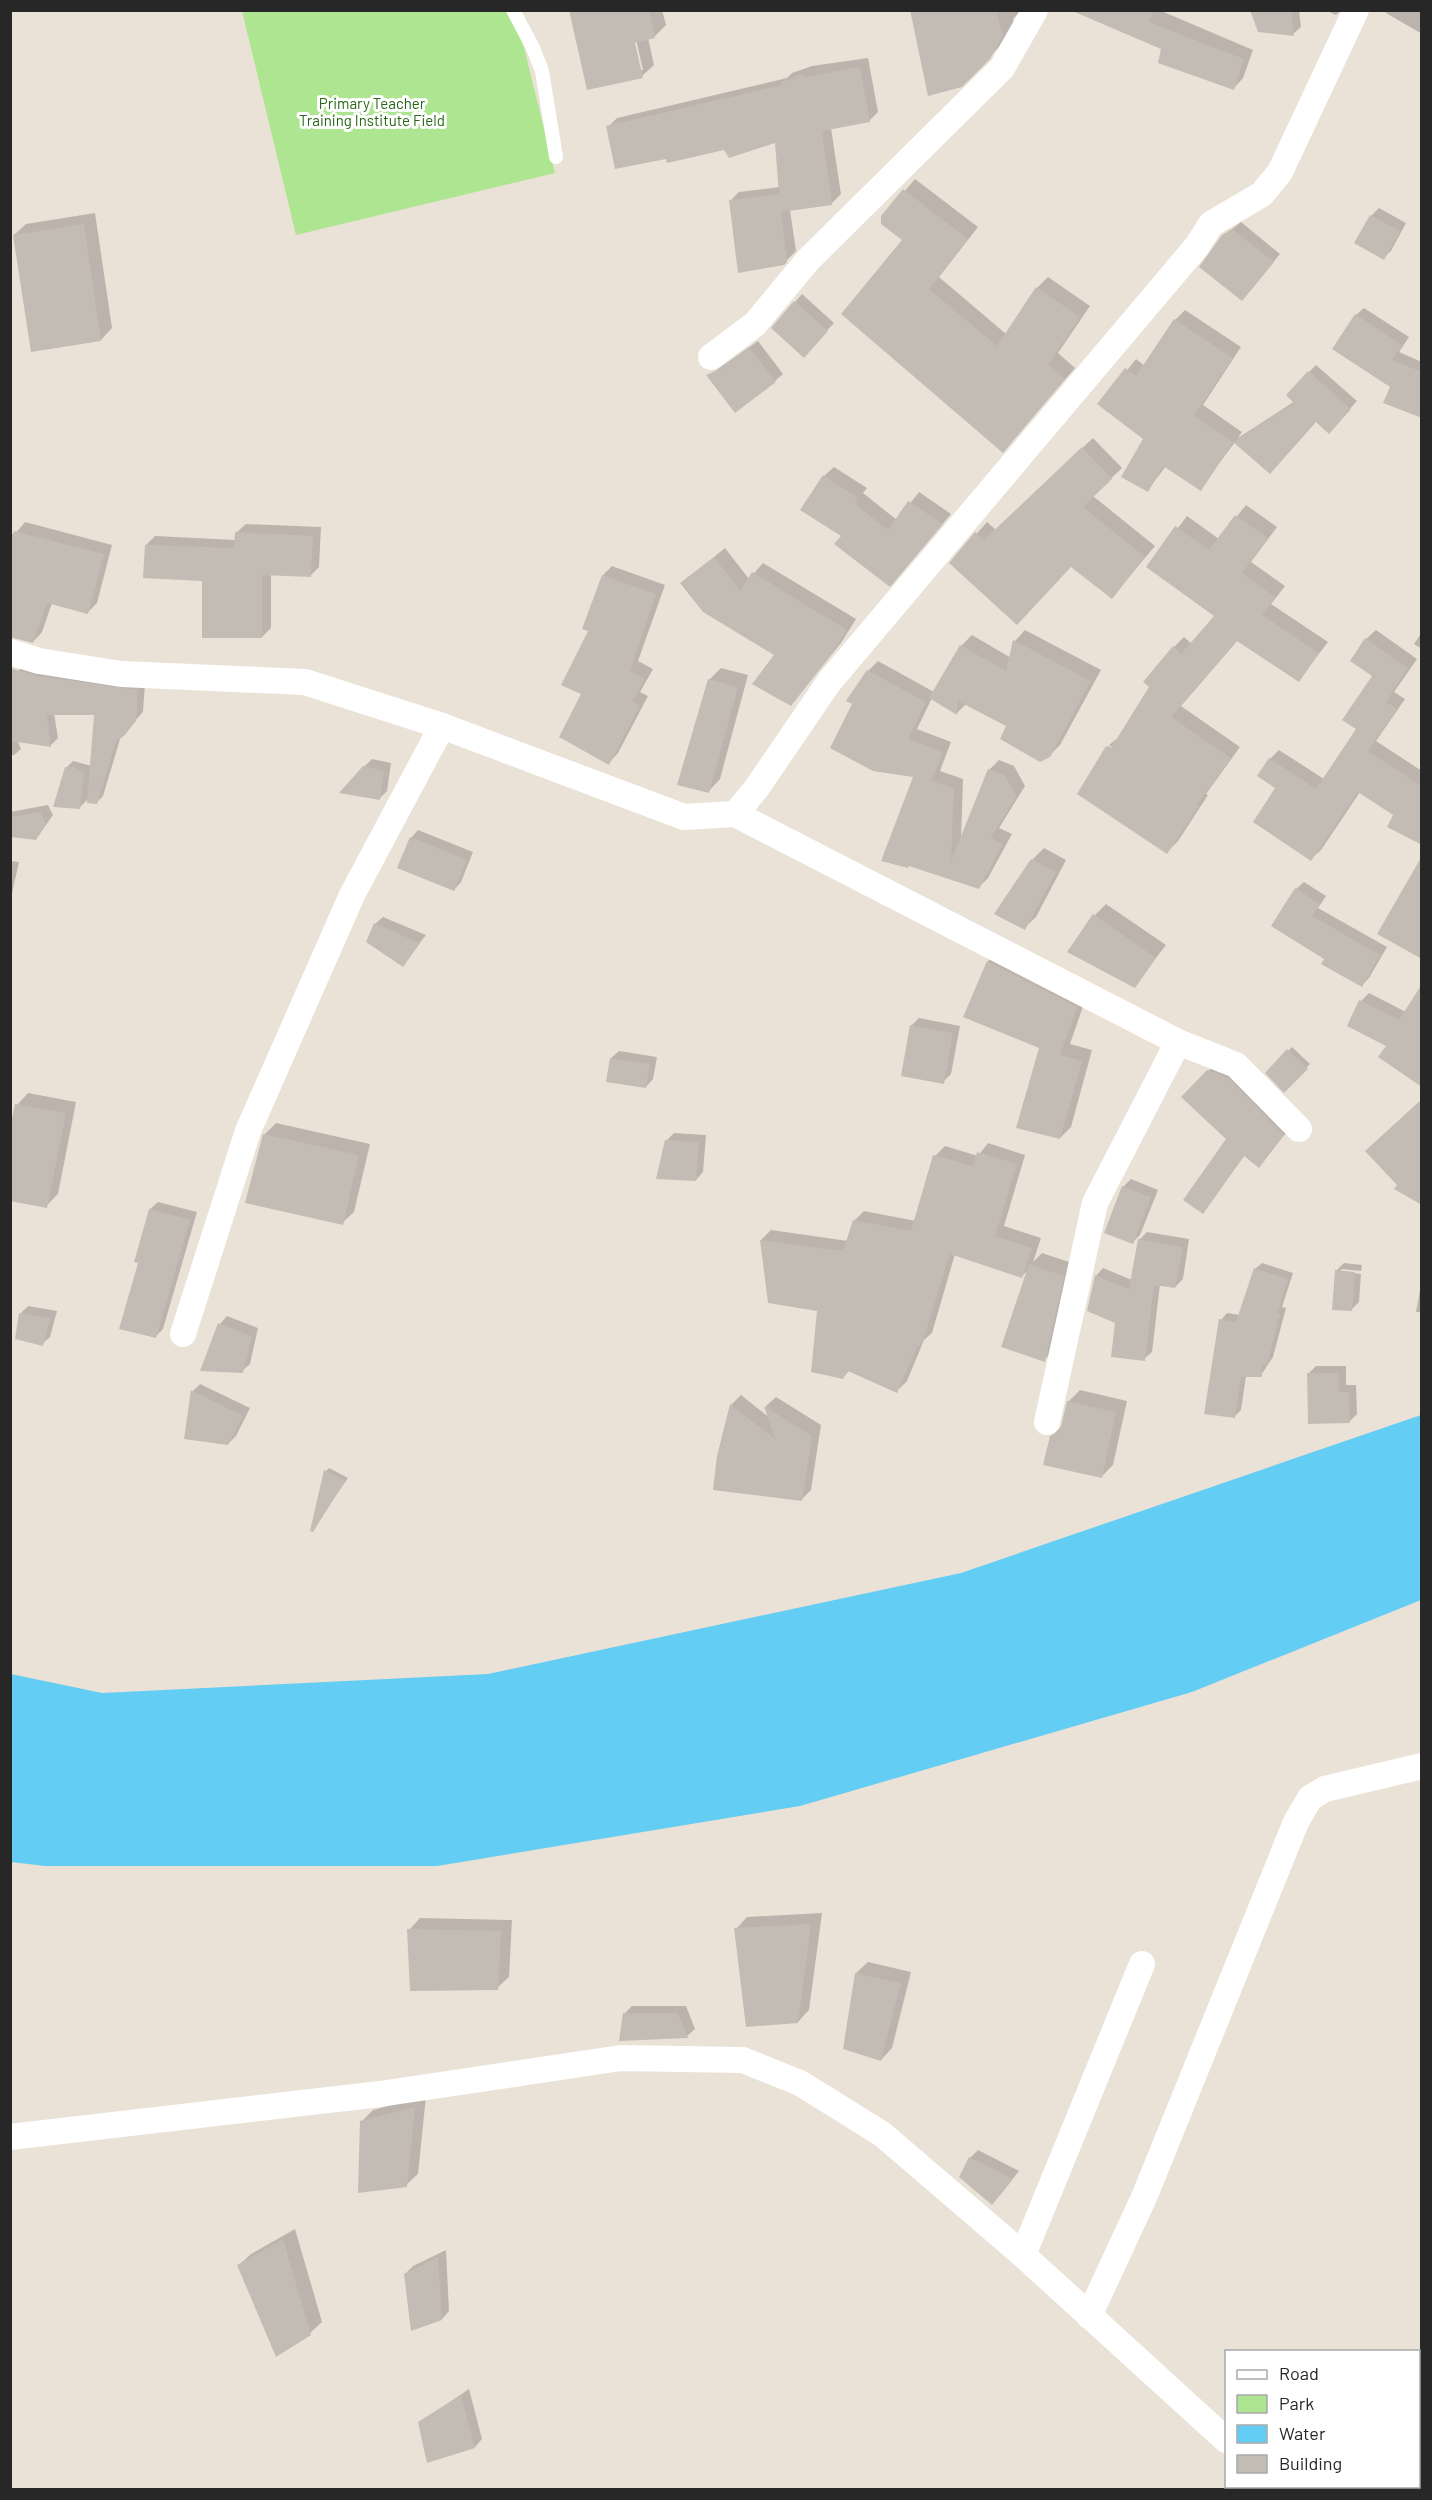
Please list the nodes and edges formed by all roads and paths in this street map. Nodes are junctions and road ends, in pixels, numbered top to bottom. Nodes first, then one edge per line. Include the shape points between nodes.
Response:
1 (513, 10) edge
2 (1035, 10) edge
3 (1356, 10) edge
4 (556, 157) dead end
5 (711, 357) dead end
6 (10, 652) edge
7 (442, 726) junction
8 (735, 814) junction
9 (1178, 1042) junction
10 (1299, 1129) dead end
11 (183, 1334) dead end
12 (1047, 1422) dead end
13 (1422, 1766) edge
14 (1142, 1964) dead end
15 (10, 2137) edge
16 (1023, 2255) junction
17 (1089, 2316) junction
18 (1225, 2438) edge

1 - 4 lane via 542,71
2 - 5 street via 1002,68 808,260 755,324
3 - 8 street via 1280,172 1262,194 1211,224 1197,246 830,682
6 - 7 street via 39,661 121,674 305,682
7 - 8 street via 684,817
7 - 11 street via 352,895 248,1131
8 - 9 street
9 - 10 street via 1236,1065
9 - 12 street via 1095,1203
13 - 17 street via 1325,1789 1310,1798 1296,1822 1145,2195
14 - 16 street
15 - 16 street via 380,2094 621,2058 743,2060 800,2083 882,2134
16 - 17 street
17 - 18 street

